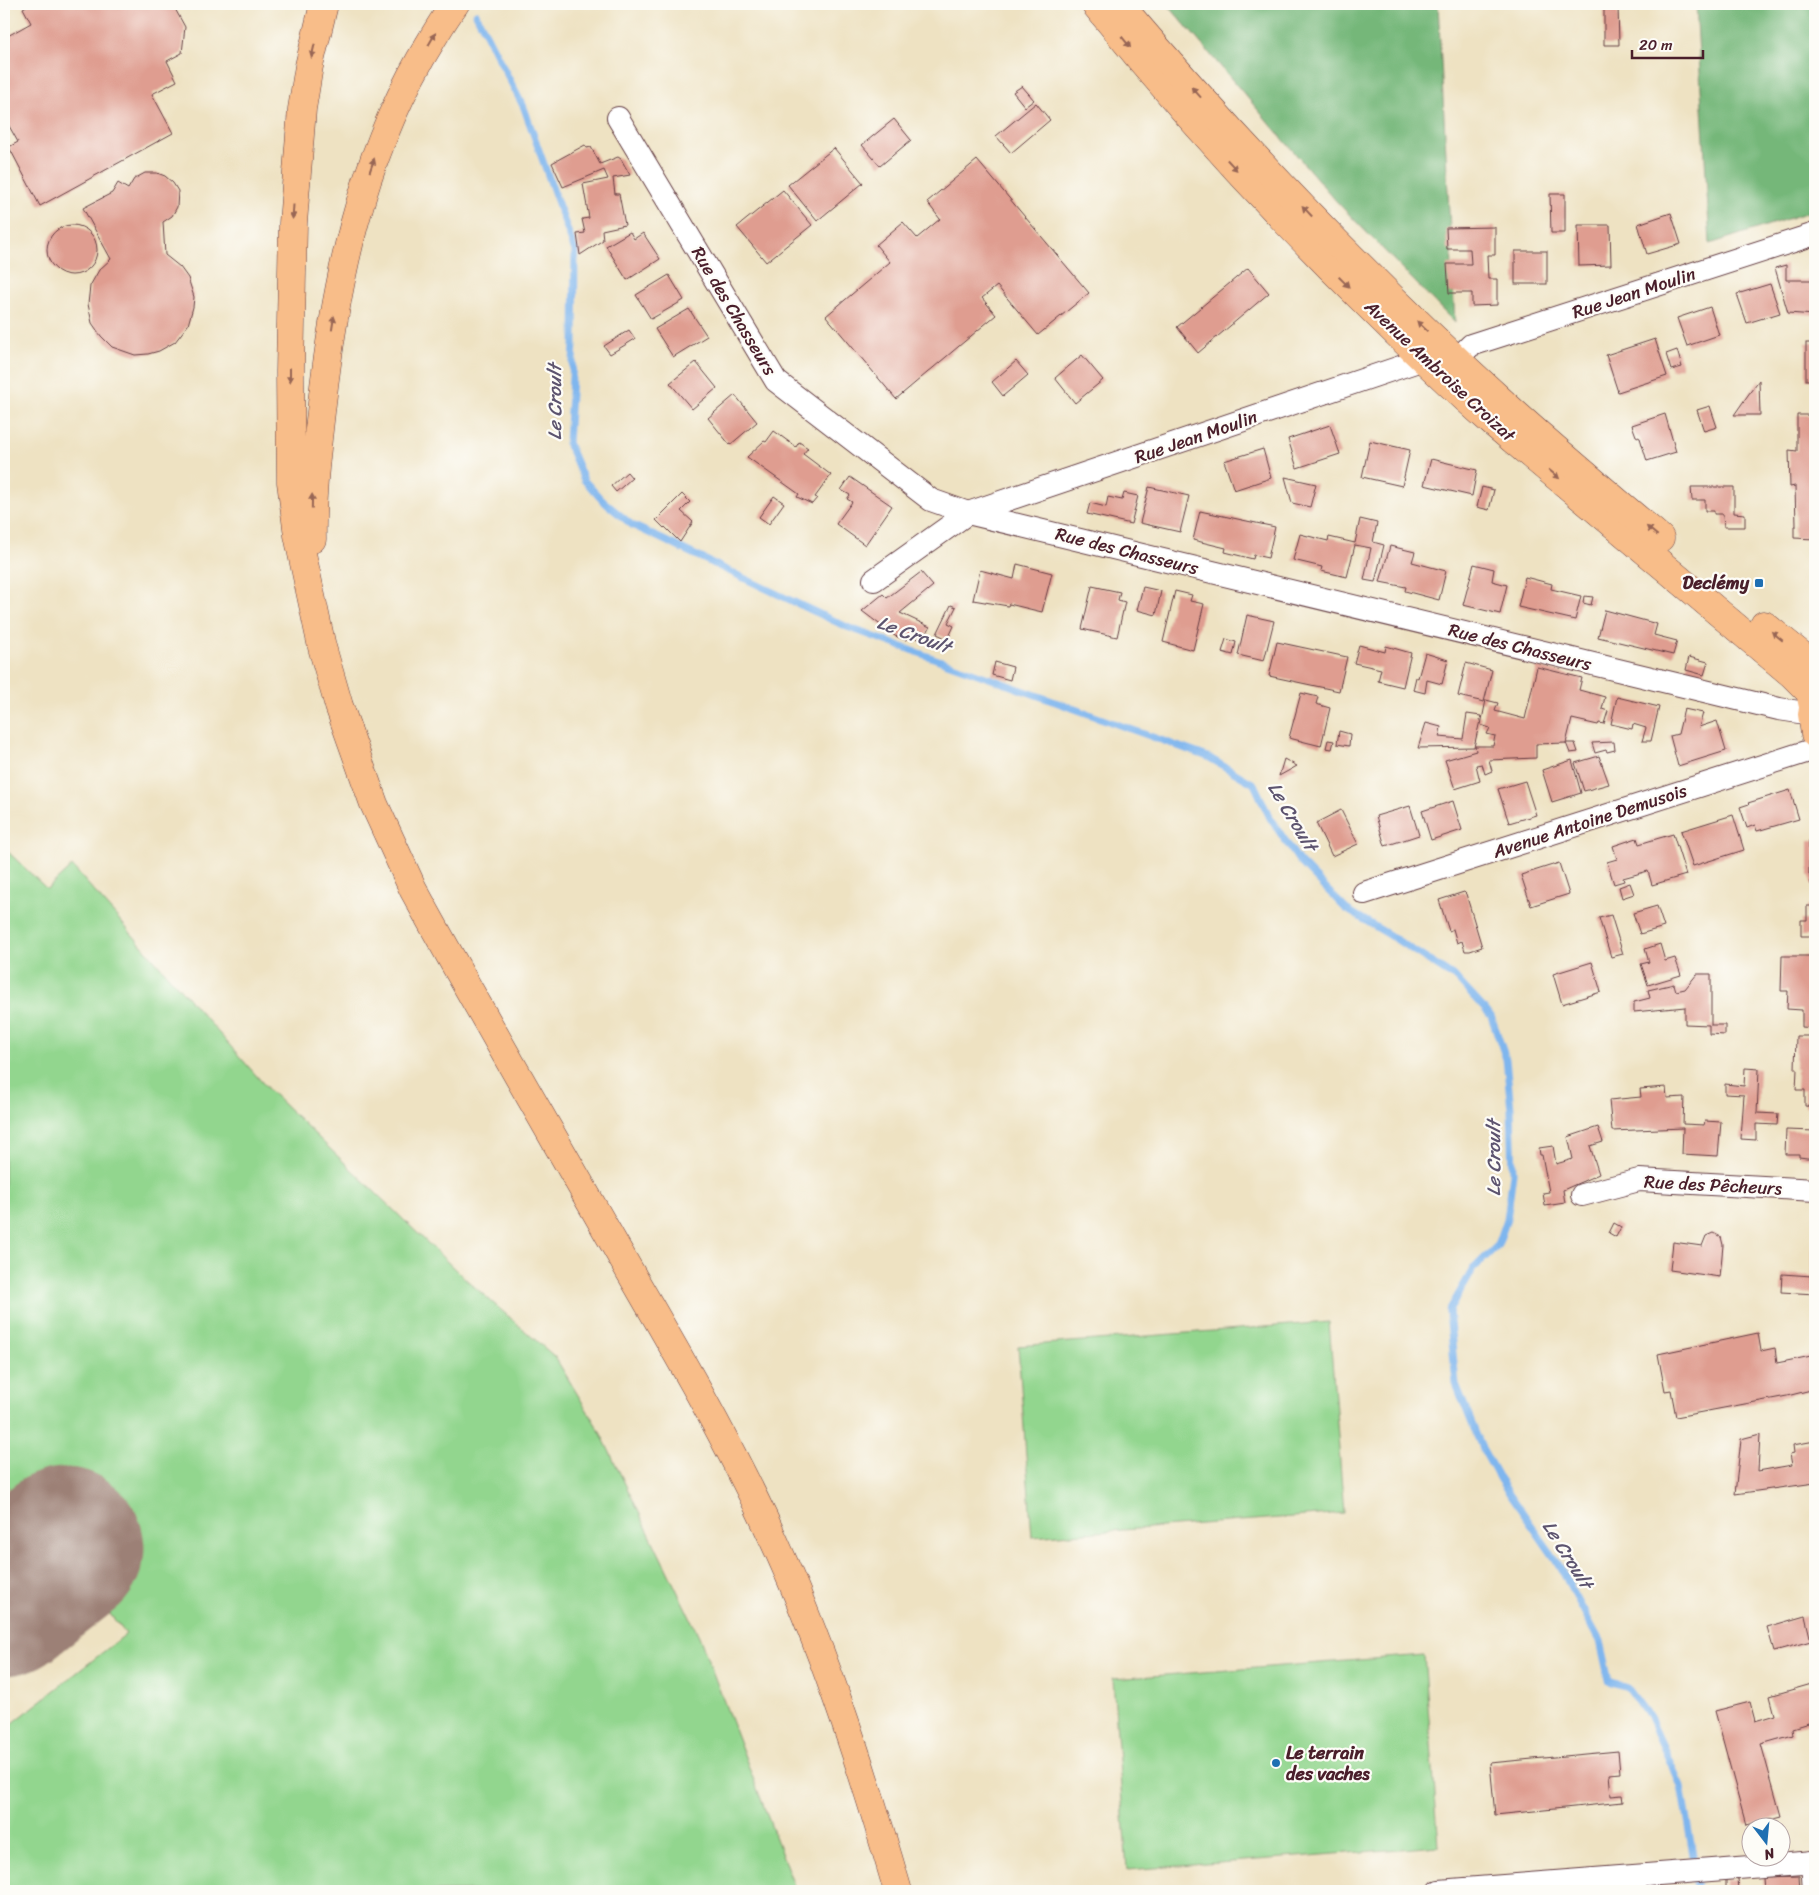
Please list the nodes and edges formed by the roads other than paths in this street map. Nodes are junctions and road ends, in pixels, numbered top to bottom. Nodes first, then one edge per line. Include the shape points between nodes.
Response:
1 (324, 4) edge
2 (455, 4) edge
3 (1095, 4) edge
4 (1119, 4) edge
5 (618, 118) dead end
6 (1815, 234) edge
7 (1424, 360) junction
8 (1458, 360) junction
9 (1559, 452) junction
10 (968, 513) junction
11 (874, 580) dead end
12 (313, 603) junction
13 (1815, 666) edge
14 (1814, 713) edge
15 (1815, 749) edge
16 (1364, 893) dead end
17 (1815, 1190) edge
18 (1582, 1195) dead end
19 (879, 1827) junction
20 (1814, 1862) edge
21 (889, 1891) edge
22 (898, 1891) edge
23 (1439, 1891) edge
24 (1814, 1891) edge

1 -> 12 main road via 309,66 298,141 292,223 291,482 298,535
12 -> 2 main road via 313,482 327,360 349,239 372,164 395,110 438,28
3 -> 7 main road, Avenue Ambroise Croizat via 1208,139 1321,259
8 -> 4 main road, Avenue Ambroise Croizat via 1314,220
5 - 10 street, Rue des Chasseurs via 776,380 930,500
6 - 8 street, Rue Jean Moulin via 1471,345
7 - 9 street via 1430,357 1441,362 1466,388 1536,445
7 - 10 street, Rue Jean Moulin
7 -> 14 main road, Avenue Ambroise Croizat via 1492,422 1793,675 1810,692
8 - 9 main road, Avenue Ambroise Croizat
13 -> 9 main road, Avenue Ambroise Croizat
10 - 11 street, Rue Jean Moulin
10 - 14 street, Rue des Chasseurs via 1769,707
12 - 19 main road via 339,706 394,850 439,936 734,1455 799,1597 826,1665
15 - 16 street, Avenue Antoine Demusois
17 - 18 street, Rue des Pêcheurs via 1639,1180
19 - 21 main road
19 - 22 main road
20 - 23 street
20 - 24 street

